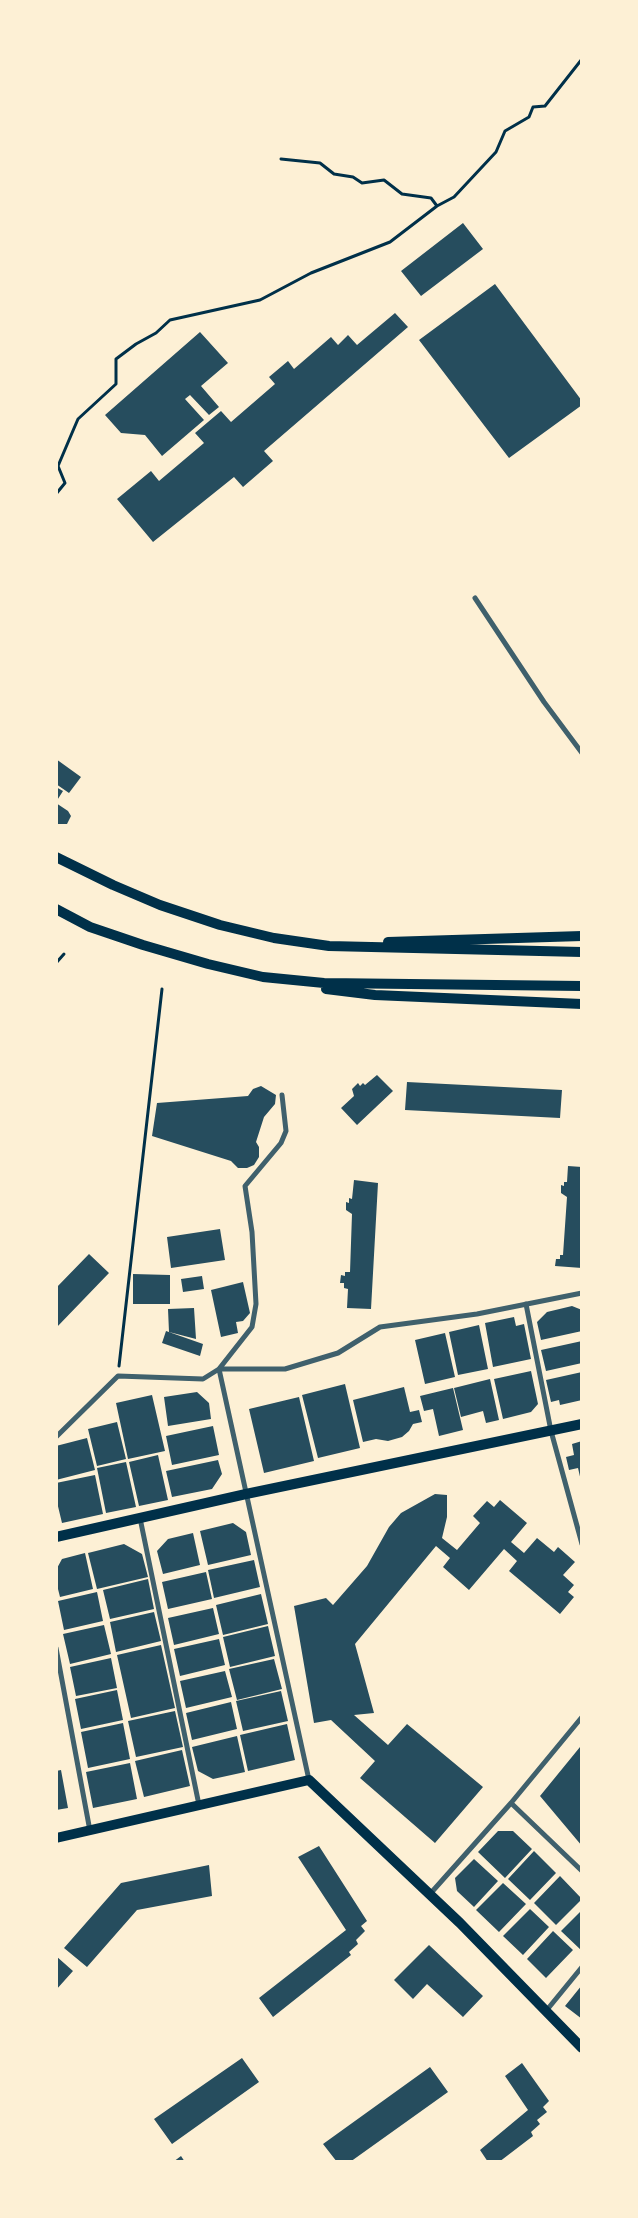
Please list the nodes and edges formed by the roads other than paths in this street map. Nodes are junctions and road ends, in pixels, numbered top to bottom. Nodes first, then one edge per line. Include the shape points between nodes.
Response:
1 (474, 598) dead end
2 (582, 753) edge
3 (56, 857) edge
4 (56, 909) edge
5 (582, 936) edge
6 (274, 938) junction
7 (582, 952) edge
8 (263, 977) junction
9 (582, 986) edge
10 (582, 1004) edge
11 (282, 1095) dead end
12 (582, 1293) edge
13 (526, 1304) junction
14 (219, 1369) junction
15 (582, 1424) edge
16 (551, 1431) junction
17 (56, 1437) edge
18 (246, 1494) junction
19 (140, 1518) junction
20 (56, 1537) edge
21 (582, 1544) edge
22 (56, 1648) edge
23 (582, 1717) edge
24 (309, 1780) junction
25 (511, 1802) junction
26 (199, 1805) junction
27 (90, 1830) junction
28 (56, 1838) edge
29 (582, 1871) edge
30 (430, 1894) junction
31 (582, 1966) edge
32 (546, 2011) junction
33 (582, 2048) edge

1 - 2 street
3 - 6 main road via 160,904 220,925
4 - 8 main road via 90,927 143,945
5 - 6 main road via 391,942
6 - 7 main road via 329,946
8 - 9 main road via 324,983
8 - 10 main road via 375,995
11 - 14 street via 286,1131 281,1143 245,1186 252,1232 256,1304 252,1327
12 - 13 street
13 - 14 street via 380,1327 338,1353 284,1369
13 - 16 street
14 - 17 street via 203,1379 118,1376
14 - 18 street
15 - 16 main road
16 - 18 main road
16 - 21 street
18 - 19 main road
18 - 24 street
19 - 20 main road
19 - 26 street
22 - 27 street
23 - 25 street
24 - 26 main road
24 - 30 main road
25 - 29 street
25 - 30 street
26 - 27 main road
27 - 28 main road
30 - 32 main road
31 - 32 street
32 - 33 main road

